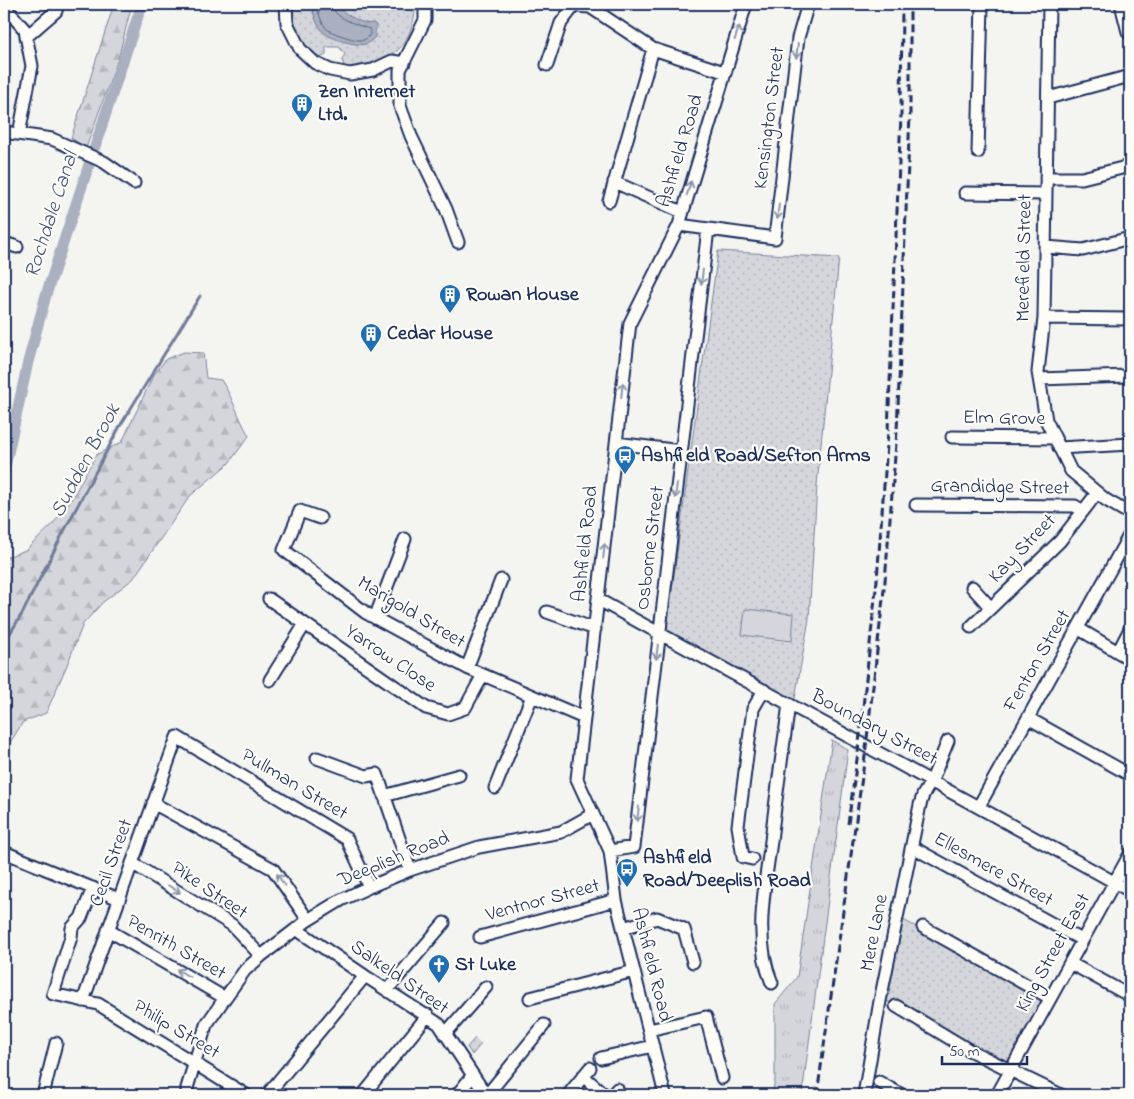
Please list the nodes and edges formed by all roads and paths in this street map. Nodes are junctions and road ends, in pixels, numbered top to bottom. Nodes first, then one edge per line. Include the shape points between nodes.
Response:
1 (58, 4) edge
2 (286, 4) edge
3 (425, 4) edge
4 (746, 4) edge
5 (808, 4) edge
6 (982, 4) edge
7 (1049, 4) edge
8 (1123, 4) edge
9 (4, 6) edge
10 (1128, 32) dead end
11 (26, 37) junction
12 (653, 49) junction
13 (404, 63) junction
14 (547, 65) dead end
15 (724, 72) junction
16 (1130, 76) edge
17 (1048, 98) junction
18 (4, 132) edge
19 (19, 134) junction
20 (978, 152) dead end
21 (1130, 166) edge
22 (1046, 178) junction
23 (614, 182) junction
24 (134, 183) dead end
25 (965, 193) dead end
26 (1046, 194) junction
27 (609, 201) dead end
28 (682, 212) junction
29 (678, 225) junction
30 (708, 229) junction
31 (1130, 238) edge
32 (458, 242) dead end
33 (4, 243) edge
34 (17, 247) dead end
35 (1046, 247) junction
36 (1044, 318) junction
37 (1130, 319) edge
38 (1128, 376) dead end
39 (1039, 379) junction
40 (952, 437) dead end
41 (616, 443) junction
42 (1057, 443) junction
43 (1130, 444) edge
44 (681, 451) junction
45 (1097, 493) junction
46 (916, 505) dead end
47 (1083, 511) junction
48 (1130, 514) edge
49 (320, 518) dead end
50 (1130, 534) edge
51 (405, 539) dead end
52 (501, 580) dead end
53 (972, 587) dead end
54 (269, 599) dead end
55 (599, 600) junction
56 (991, 608) junction
57 (547, 612) dead end
58 (375, 618) junction
59 (305, 624) junction
60 (971, 627) dead end
61 (1079, 629) junction
62 (1130, 629) edge
63 (595, 630) junction
64 (659, 633) junction
65 (1118, 652) junction
66 (1130, 659) edge
67 (467, 668) junction
68 (483, 675) junction
69 (270, 680) dead end
70 (764, 690) junction
71 (532, 696) junction
72 (789, 704) junction
73 (584, 718) junction
74 (1028, 718) junction
75 (177, 737) joint
76 (948, 741) dead end
77 (317, 758) dead end
78 (459, 775) dead end
79 (1130, 775) edge
80 (932, 780) junction
81 (495, 788) dead end
82 (384, 796) junction
83 (153, 803) junction
84 (979, 806) junction
85 (593, 814) junction
86 (912, 847) junction
87 (610, 850) junction
88 (4, 852) edge
89 (1130, 854) edge
90 (752, 858) dead end
91 (132, 863) junction
92 (410, 870) junction
93 (1115, 882) junction
94 (369, 887) junction
95 (93, 888) junction
96 (1130, 891) edge
97 (119, 899) junction
98 (616, 900) junction
99 (308, 920) junction
100 (444, 923) dead end
101 (923, 927) dead end
102 (623, 928) junction
103 (296, 929) junction
104 (108, 930) junction
105 (480, 937) dead end
106 (1082, 940) junction
107 (261, 956) junction
108 (693, 962) dead end
109 (1070, 963) junction
110 (634, 971) junction
111 (364, 976) junction
112 (772, 983) dead end
113 (486, 987) dead end
114 (387, 990) junction
115 (1130, 996) edge
116 (225, 998) junction
117 (530, 998) dead end
118 (1050, 998) junction
119 (83, 1001) junction
120 (896, 1006) dead end
121 (428, 1015) junction
122 (544, 1025) dead end
123 (649, 1030) junction
124 (445, 1034) junction
125 (56, 1043) dead end
126 (653, 1046) junction
127 (601, 1058) dead end
128 (194, 1062) junction
129 (1011, 1070) junction
130 (474, 1075) junction
131 (722, 1078) dead end
132 (879, 1082) dead end
133 (43, 1095) edge
134 (187, 1095) edge
135 (246, 1095) edge
136 (267, 1095) edge
137 (363, 1095) edge
138 (457, 1095) edge
139 (486, 1095) edge
140 (568, 1095) edge
141 (605, 1095) edge
142 (665, 1095) edge
143 (864, 1095) edge
144 (902, 1095) edge
145 (997, 1095) edge
146 (1061, 1095) edge

1 - 11 street via 56,11
2 - 13 street via 287,23 300,49 315,63 350,74 372,70 392,61
3 - 13 street via 424,20
15 -> 4 street, Ashfield Road
5 -> 30 street, Kensington Street via 798,38 775,238
6 - 20 street
7 - 17 street, Merefield Street
8 - 10 street
9 - 11 street
11 - 19 street via 32,66
12 - 14 street via 590,7 574,6 561,22
12 - 15 street
12 - 23 street
13 - 32 street via 400,70 400,106
28 -> 15 street, Ashfield Road
16 - 17 street
17 - 22 street, Merefield Street
18 - 19 street
19 - 24 street via 52,139 70,146 104,162
21 - 22 street via 1082,178
22 - 26 street, Merefield Street
23 - 27 street
23 - 28 street
25 - 26 street
26 - 35 street, Merefield Street
28 - 29 street, Ashfield Road
29 - 30 street
41 -> 29 street, Ashfield Road via 630,323
30 -> 44 street, Osborne Street
31 - 35 street via 1083,250
33 - 34 street
35 - 36 street, Merefield Street
36 - 37 street
36 - 39 street, Merefield Street
38 - 39 street
39 - 42 street, Merefield Street via 1046,420
40 - 42 street, Elm Grove
41 - 44 street
55 -> 41 street, Ashfield Road
42 - 43 street, Elm Grove
42 - 45 street, Merefield Street via 1071,471
44 -> 64 street, Osborne Street
45 - 47 street, Kay Street
45 - 48 street, Merefield Street
46 - 47 street, Grandidge Street via 1075,506
47 - 56 street, Kay Street via 1060,541
49 - 58 street, Marigold Street via 300,511 284,550
50 - 61 street, Fenton Street
51 - 58 street
52 - 67 street
53 - 56 street
54 - 59 street, Yarrow Close
55 - 63 street, Ashfield Road
55 - 64 street, Boundary Street
56 - 60 street, Kay Street
57 - 63 street
58 - 67 street, Marigold Street
59 - 68 street, Yarrow Close via 426,708 448,714 464,708
59 - 69 street
61 - 65 street
61 - 74 street, Fenton Street
62 - 65 street
63 - 73 street, Ashfield Road
64 - 70 street, Boundary Street
64 -> 87 street, Osborne Street via 634,847
65 - 66 street
67 - 68 street, Marigold Street
68 - 71 street, Marigold Street
70 - 72 street, Boundary Street
70 - 90 street via 753,709 738,826 743,857
71 - 73 street, Marigold Street
71 - 81 street
72 - 80 street, Boundary Street
72 - 112 street via 763,904 762,954
73 - 85 street, Ashfield Road via 577,779
74 - 79 street
74 - 84 street, Fenton Street
75 - 83 street, Cecil Street
75 - 94 street, Pullman Street via 347,839
76 - 80 street, Mere Lane
77 - 82 street via 366,776 376,774
78 - 82 street
80 - 84 street, Boundary Street
80 - 86 street, Mere Lane via 920,805
82 - 92 street
83 - 91 street, Cecil Street
99 -> 83 street via 273,869
84 - 93 street, Boundary Street
85 - 87 street, Ashfield Road
85 - 92 street, Deeplish Road via 562,832 479,847
86 - 106 street, Ellesmere Street
86 - 143 street, Mere Lane
87 - 98 street, Ashfield Road
88 - 95 street
89 - 93 street, King Street East
91 - 97 street, Cecil Street
91 -> 107 street, Pike Street via 232,925
92 - 94 street, Deeplish Road
93 - 96 street, Boundary Street
93 - 106 street, King Street East
94 - 99 street, Deeplish Road
95 - 97 street
95 - 119 street, Philip Street via 81,918 72,928 53,994
97 - 104 street, Cecil Street
98 - 102 street, Ashfield Road
98 - 105 street, Ventnor Street
99 - 103 street, Deeplish Road
100 - 114 street
101 - 118 street
102 - 108 street via 657,918 684,929
102 - 110 street, Ashfield Road
103 - 107 street, Deeplish Road
103 - 111 street, Salkeld Street
116 -> 104 street, Penrith Street
104 - 119 street, Cecil Street
106 - 109 street, King Street East
107 - 116 street, Deeplish Road via 245,970
109 - 115 street
109 - 118 street, King Street East
110 - 117 street
110 - 123 street, Ashfield Road
111 - 114 street, Salkeld Street
111 - 136 street
113 - 124 street
114 - 121 street, Salkeld Street
116 - 128 street, Deeplish Road via 206,1025
118 - 129 street, King Street East
119 - 128 street, Philip Street via 98,1004
120 - 129 street via 969,1050
121 - 124 street, Salkeld Street
121 - 137 street
122 - 139 street
123 - 126 street, Ashfield Road
123 - 131 street via 706,1017
124 - 130 street, Salkeld Street
125 - 133 street
126 - 127 street
126 - 142 street, Ashfield Road
128 - 134 street, Deeplish Road
128 - 135 street, Philip Street
129 - 145 street, King Street East
129 - 146 street
130 - 138 street
130 - 139 street, Salkeld Street
132 - 144 street
140 - 141 street via 587,1072

